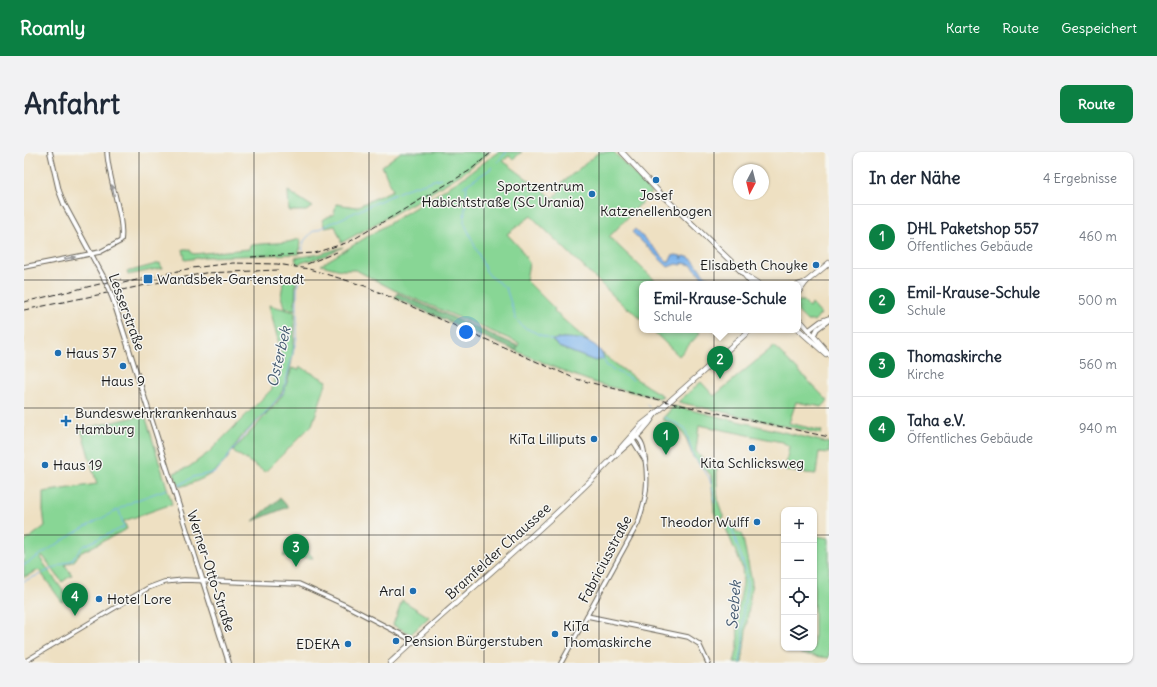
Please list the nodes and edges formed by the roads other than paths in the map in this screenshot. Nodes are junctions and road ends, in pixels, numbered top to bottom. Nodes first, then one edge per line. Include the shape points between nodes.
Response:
1 (50, 152) edge
2 (107, 152) edge
3 (622, 152) edge
4 (91, 254) junction
5 (829, 263) edge
6 (24, 267) edge
7 (745, 275) junction
8 (750, 281) edge
9 (754, 281) edge
10 (806, 282) junction
11 (801, 284) edge
12 (801, 289) edge
13 (829, 319) edge
14 (801, 321) edge
15 (809, 330) junction
16 (801, 332) edge
17 (747, 333) edge
18 (814, 335) junction
19 (829, 355) edge
20 (655, 414) junction
21 (631, 435) junction
22 (637, 437) junction
23 (632, 441) junction
24 (617, 452) junction
25 (645, 460) junction
26 (172, 485) joint
27 (201, 581) junction
28 (587, 616) junction
29 (412, 642) junction
30 (25, 661) edge
31 (228, 663) edge
32 (390, 663) edge
33 (561, 663) edge
34 (708, 663) edge

1 - 4 main road, Lesserstraße via 64,204
4 -> 2 street via 121,241 121,227 109,174
3 - 7 main road via 659,192
6 -> 4 street
4 - 26 main road, Lesserstraße via 113,299
5 - 10 main road
7 - 8 main road
7 - 9 main road
10 - 11 main road
10 - 12 main road
13 - 15 street via 820,321
13 - 18 street
14 - 15 main road
15 - 18 main road
16 - 19 main road
17 - 20 main road, Bramfelder Chaussee
18 - 19 main road
20 - 21 main road, Bramfelder Chaussee
20 - 22 main road, Bramfelder Chaussee
21 - 22 street
21 - 23 street, Fabriciusstraße
21 - 24 main road, Bramfelder Chaussee
22 - 23 main road, Bramfelder Chaussee
22 - 25 street, Fabriciusstraße
23 - 24 main road, Bramfelder Chaussee
23 - 25 street, Fabriciusstraße
24 - 29 main road, Bramfelder Chaussee via 564,506
25 - 28 street, Fabriciusstraße via 648,483 638,523
26 - 27 main road, Werner-Otto-Straße
27 - 29 street via 304,586 388,627
27 - 30 street via 177,580 154,585
27 - 31 main road, Werner-Otto-Straße
28 - 33 street, Fabriciusstraße
28 - 34 street via 681,634 699,644
29 - 32 main road, Bramfelder Chaussee

